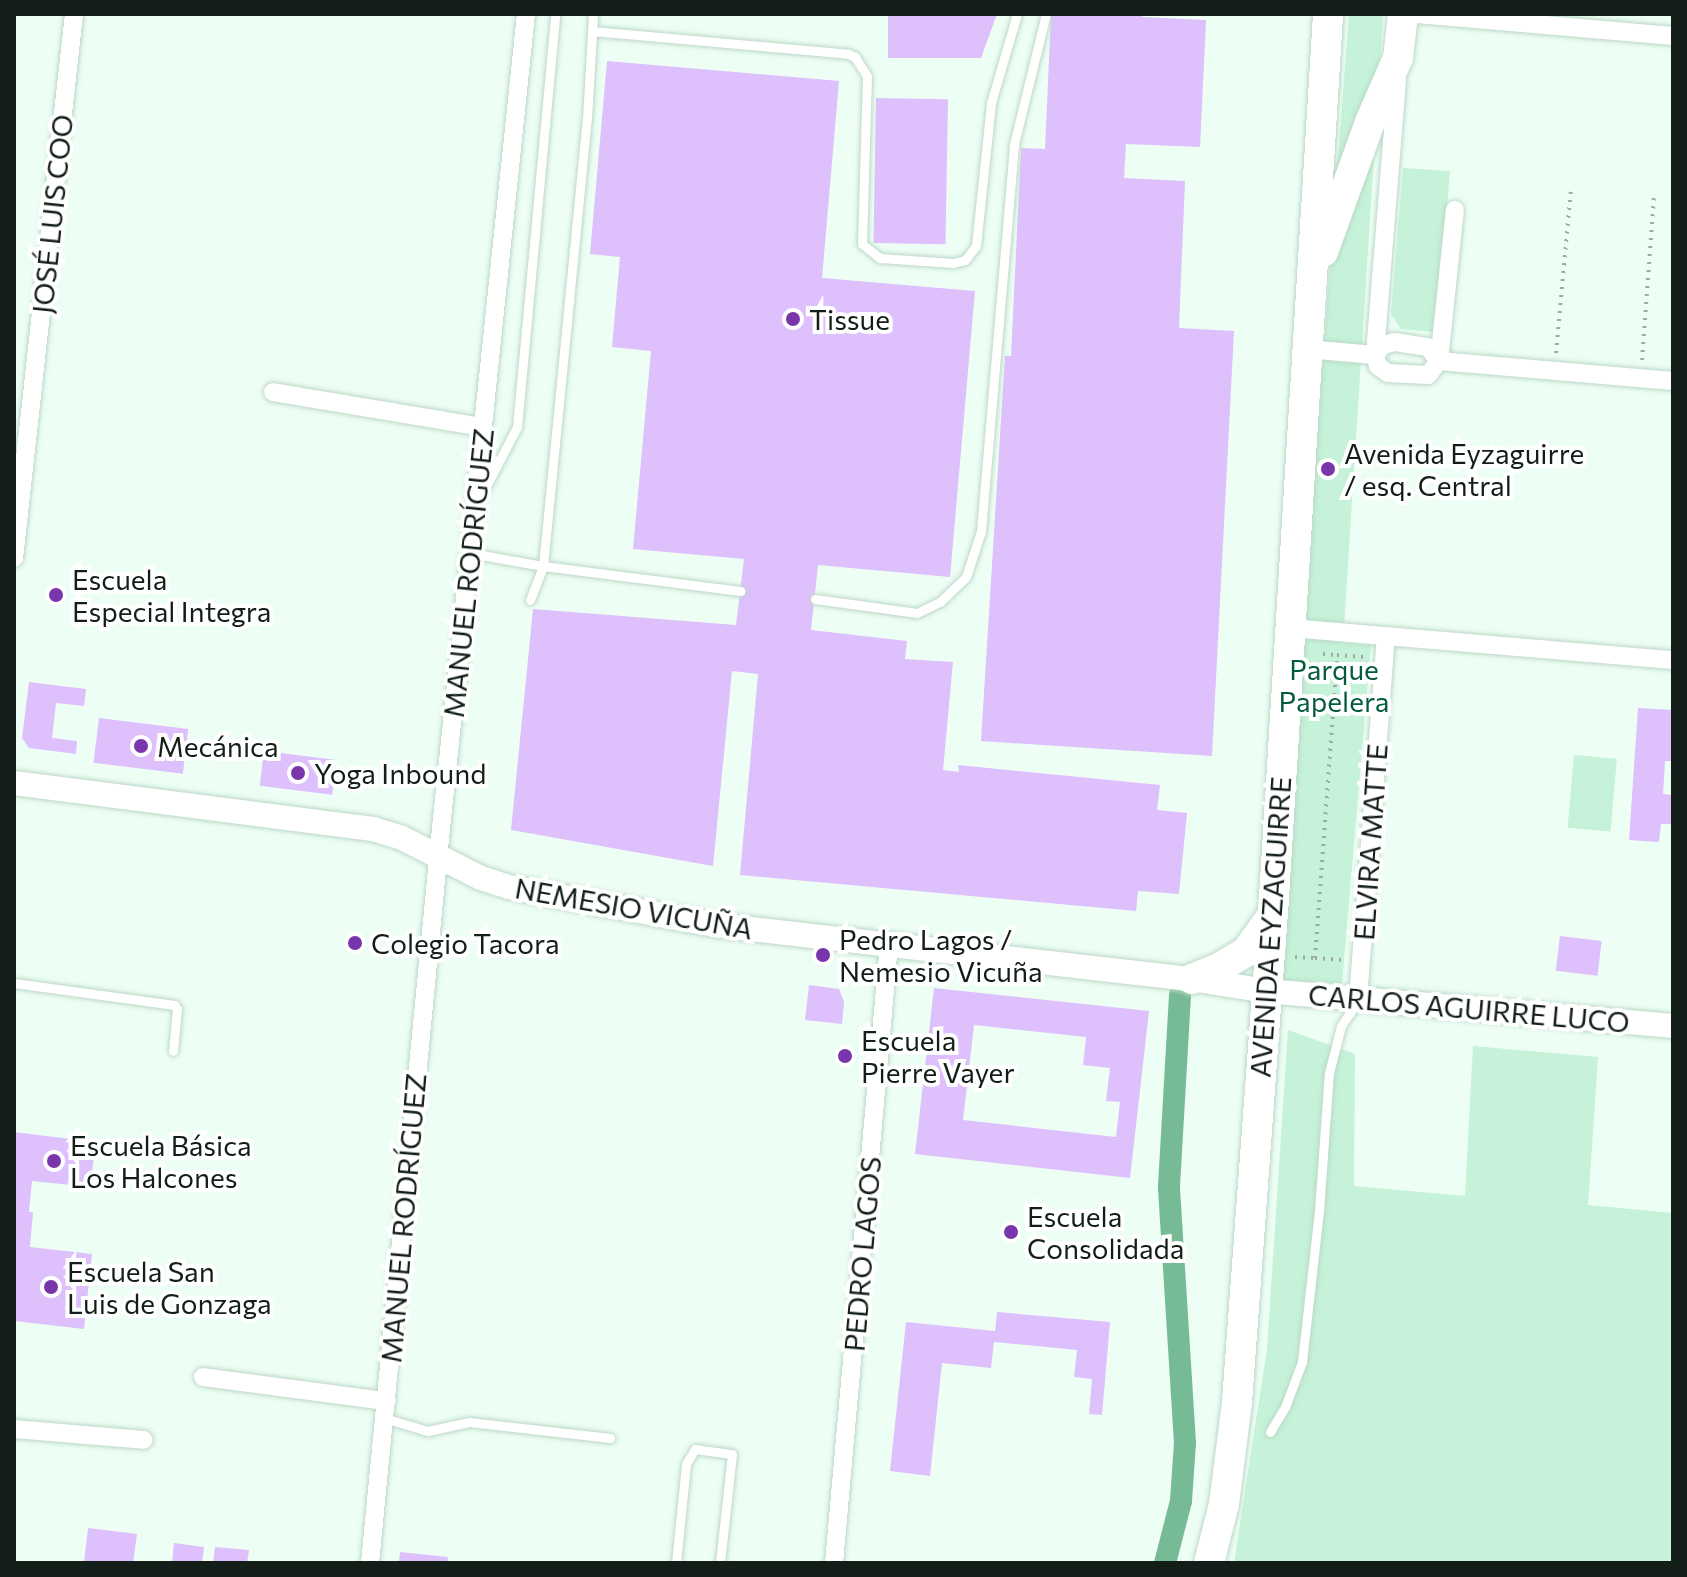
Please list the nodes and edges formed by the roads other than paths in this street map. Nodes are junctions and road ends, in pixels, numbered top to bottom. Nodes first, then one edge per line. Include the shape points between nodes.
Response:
1 (74, 14) edge
2 (526, 14) edge
3 (555, 14) edge
4 (593, 14) edge
5 (1017, 14) edge
6 (1046, 14) edge
7 (1328, 14) edge
8 (1403, 14) edge
9 (1417, 14) edge
10 (592, 31) junction
11 (1673, 36) edge
12 (1398, 58) junction
13 (1455, 210) dead end
14 (1310, 288) junction
15 (1306, 349) junction
16 (1375, 355) junction
17 (1439, 361) junction
18 (1673, 381) edge
19 (273, 392) dead end
20 (483, 427) junction
21 (475, 509) junction
22 (470, 553) junction
23 (14, 558) edge
24 (543, 566) junction
25 (740, 591) dead end
26 (815, 599) dead end
27 (530, 600) dead end
28 (1290, 628) junction
29 (1386, 636) junction
30 (1673, 660) edge
31 (14, 783) edge
32 (438, 855) junction
33 (1273, 914) junction
34 (889, 944) junction
35 (1192, 979) junction
36 (14, 983) edge
37 (1266, 991) junction
38 (1358, 999) junction
39 (1673, 1026) edge
40 (173, 1051) dead end
41 (203, 1377) dead end
42 (385, 1410) junction
43 (14, 1429) edge
44 (1270, 1432) dead end
45 (610, 1438) dead end
46 (144, 1440) dead end
47 (370, 1563) edge
48 (676, 1563) edge
49 (720, 1563) edge
50 (834, 1563) edge
51 (1209, 1563) edge

1 - 23 street, JOSÉ LUIS COO
2 - 20 street, MANUEL RODRÍGUEZ
3 - 21 lane via 517,427
4 - 10 lane
5 - 10 lane via 991,103 976,246 965,260 953,263 880,258 862,244 867,76 855,57
6 - 26 lane via 1014,144 981,531 966,577 940,602 917,613
7 - 14 main road, AVENIDA EYZAGUIRRE
8 - 12 main road, AVENIDA EYZAGUIRRE
9 - 11 street
10 - 24 lane
12 - 14 main road, AVENIDA EYZAGUIRRE
12 - 16 street, AVENIDA EYZAGUIRRE
13 - 17 street
14 - 15 main road, AVENIDA EYZAGUIRRE
15 - 16 street
15 - 28 main road, AVENIDA EYZAGUIRRE
16 - 17 street via 1383,345 1395,342 1428,347
16 - 17 street via 1378,366 1394,374 1428,375
17 - 18 street
19 - 20 street
20 - 21 street, MANUEL RODRÍGUEZ
21 - 22 street, MANUEL RODRÍGUEZ
22 - 24 lane
22 - 32 street, MANUEL RODRÍGUEZ
24 - 25 lane
24 - 27 lane
28 - 29 street
28 - 33 main road, AVENIDA EYZAGUIRRE
29 - 30 street
29 - 38 street, ELVIRA MATTE
31 - 32 street, NEMESIO VICUÑA via 359,826
32 - 34 street, NEMESIO VICUÑA via 509,887 716,925
32 - 42 street, MANUEL RODRÍGUEZ
33 - 35 main road via 1246,952
33 - 37 main road, AVENIDA EYZAGUIRRE
34 - 35 street, NEMESIO VICUÑA
34 - 50 street, PEDRO LAGOS
35 - 37 street, NEMESIO VICUÑA
36 - 40 lane via 174,1005
37 - 38 street, CARLOS AGUIRRE LUCO
37 - 51 main road, AVENIDA EYZAGUIRRE via 1233,1443
38 - 39 street, CARLOS AGUIRRE LUCO
38 - 44 lane via 1341,1026 1329,1073 1302,1362
41 - 42 street
42 - 45 lane via 428,1431 469,1422
42 - 47 street, MANUEL RODRÍGUEZ
43 - 46 street
48 - 49 lane via 686,1464 695,1449 732,1454

